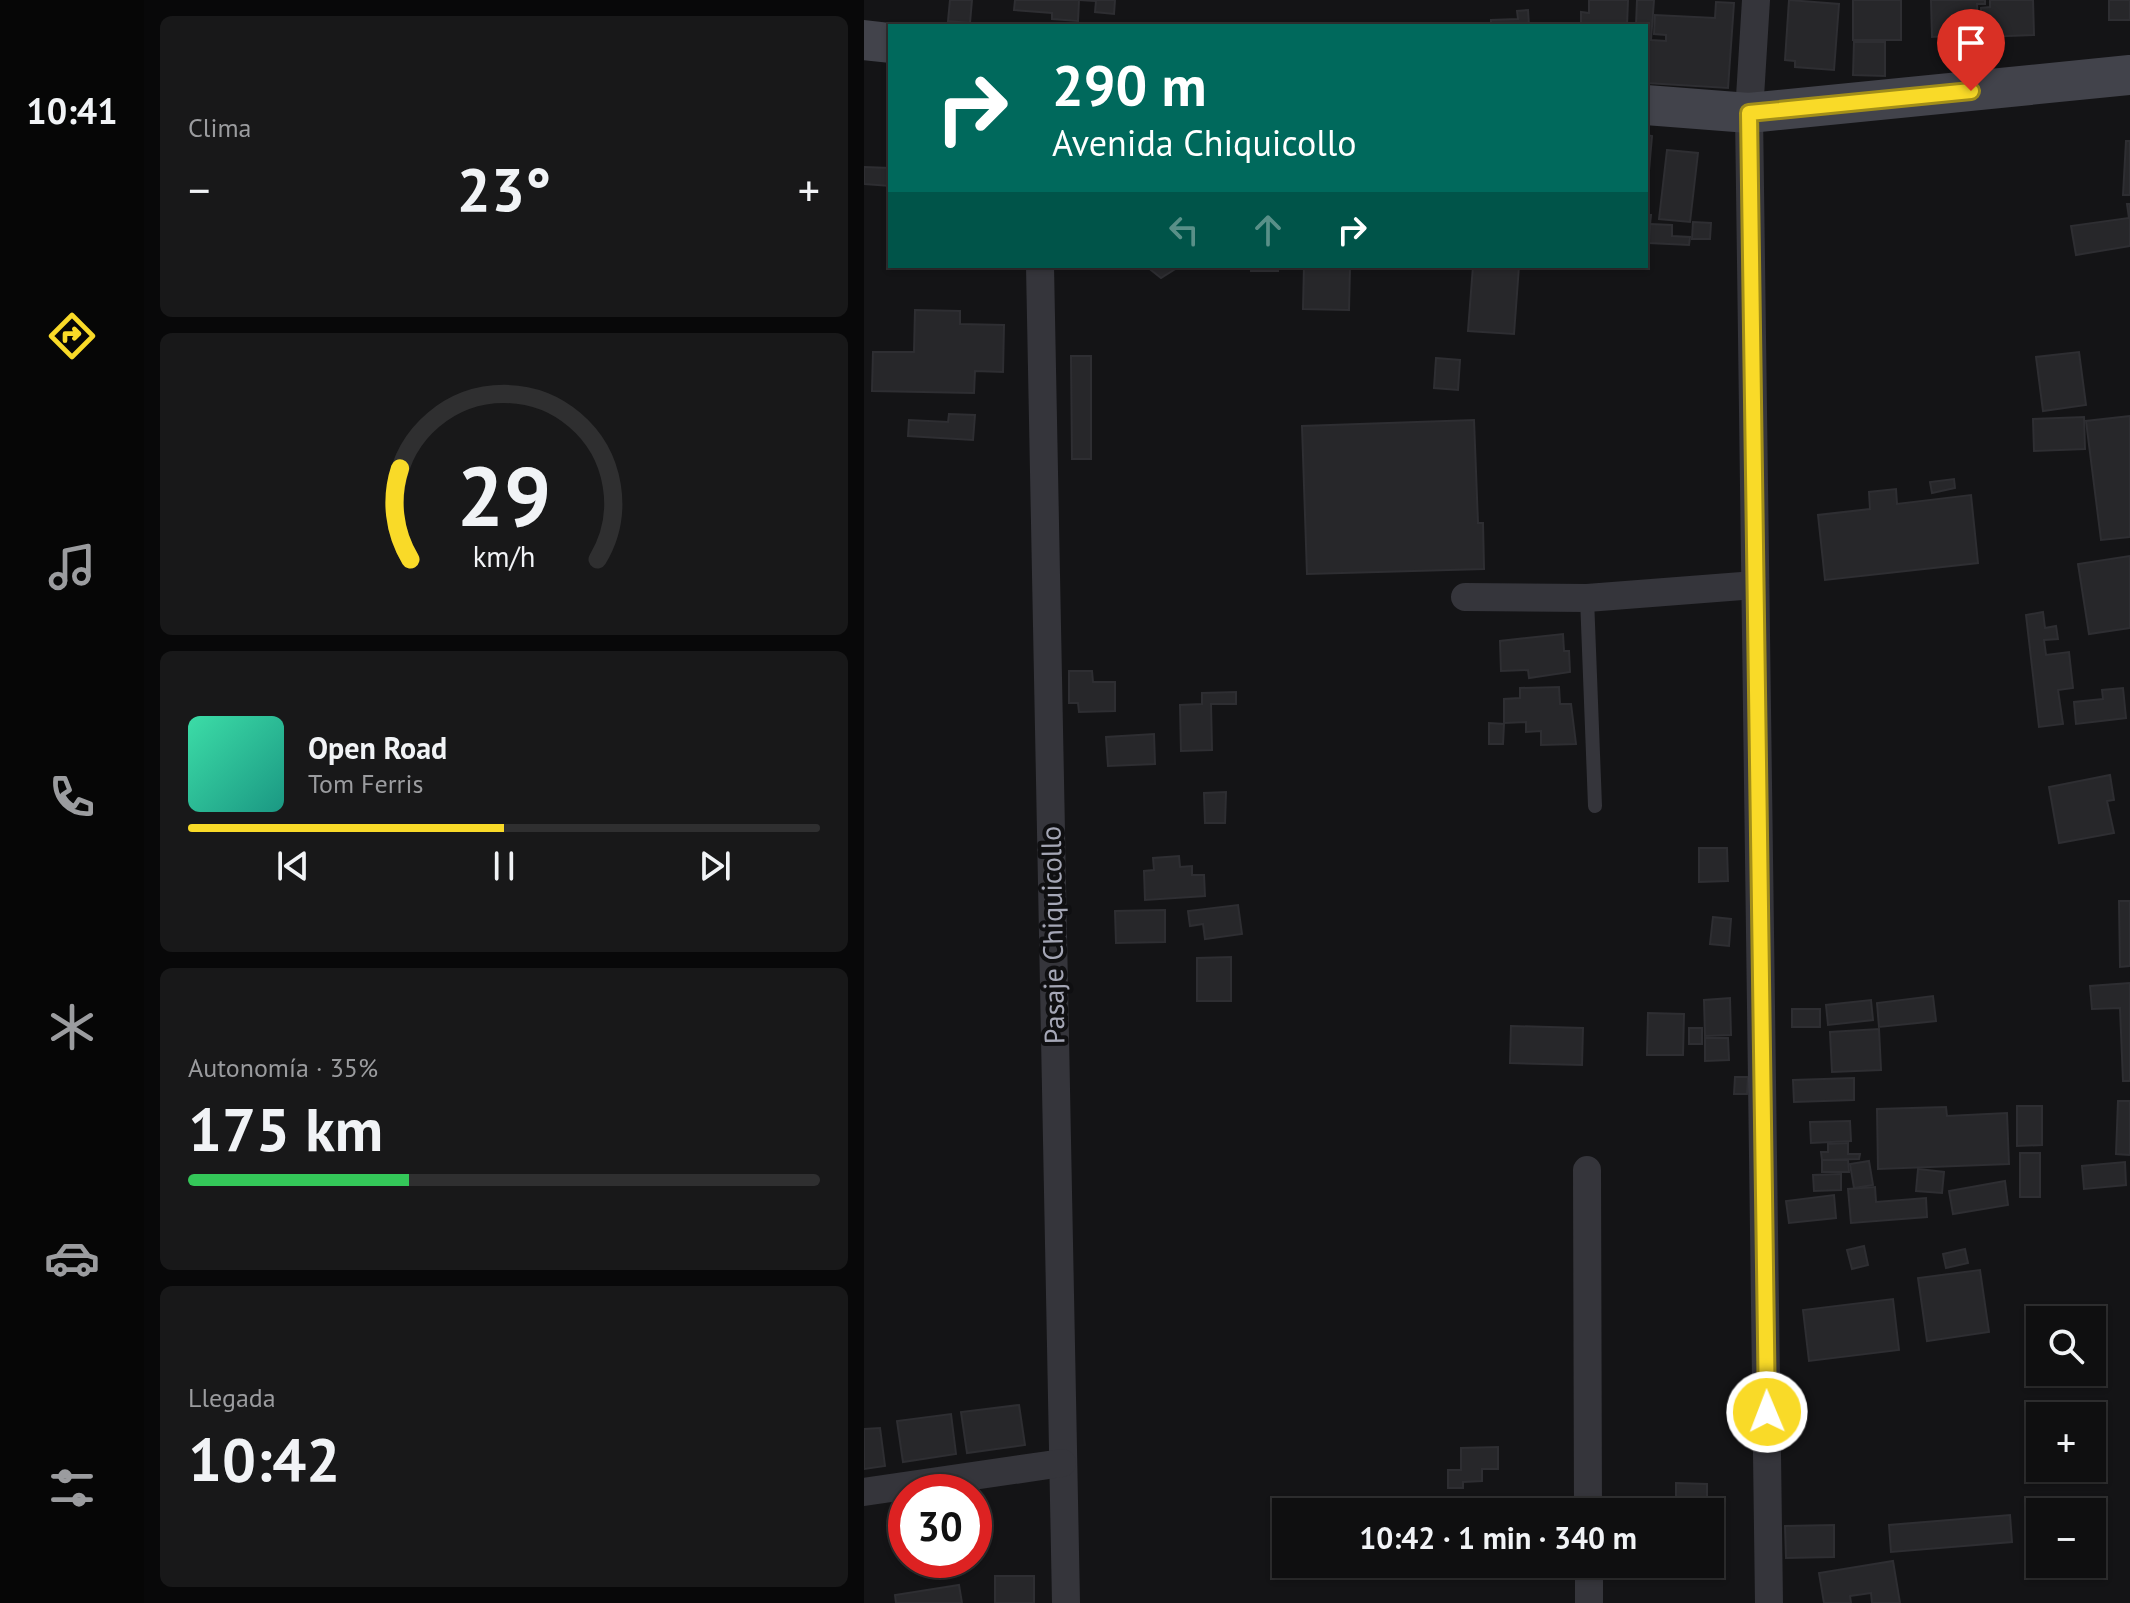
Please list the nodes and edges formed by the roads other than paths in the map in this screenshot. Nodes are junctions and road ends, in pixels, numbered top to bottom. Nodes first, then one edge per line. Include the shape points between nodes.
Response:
1 (1756, 0) edge
2 (864, 40) edge
3 (888, 43) edge
4 (2130, 75) edge
5 (1648, 105) edge
6 (1749, 113) junction
7 (1040, 268) edge
8 (1755, 585) junction
9 (1465, 597) dead end
10 (1587, 598) junction
11 (1595, 806) dead end
12 (1587, 1170) dead end
13 (1062, 1463) junction
14 (864, 1492) edge
15 (1588, 1498) edge
16 (1589, 1578) edge
17 (1066, 1603) edge
18 (1589, 1603) edge
19 (1769, 1603) edge

1 - 6 street
2 - 3 main road
4 - 6 main road
5 - 6 main road
6 - 8 street
7 - 13 street, Pasaje Chiquicollo
8 - 10 street
8 - 19 street
9 - 10 street
10 - 11 lane
12 - 15 street
13 - 14 street
13 - 17 street, Pasaje Chiquicollo
16 - 18 street

